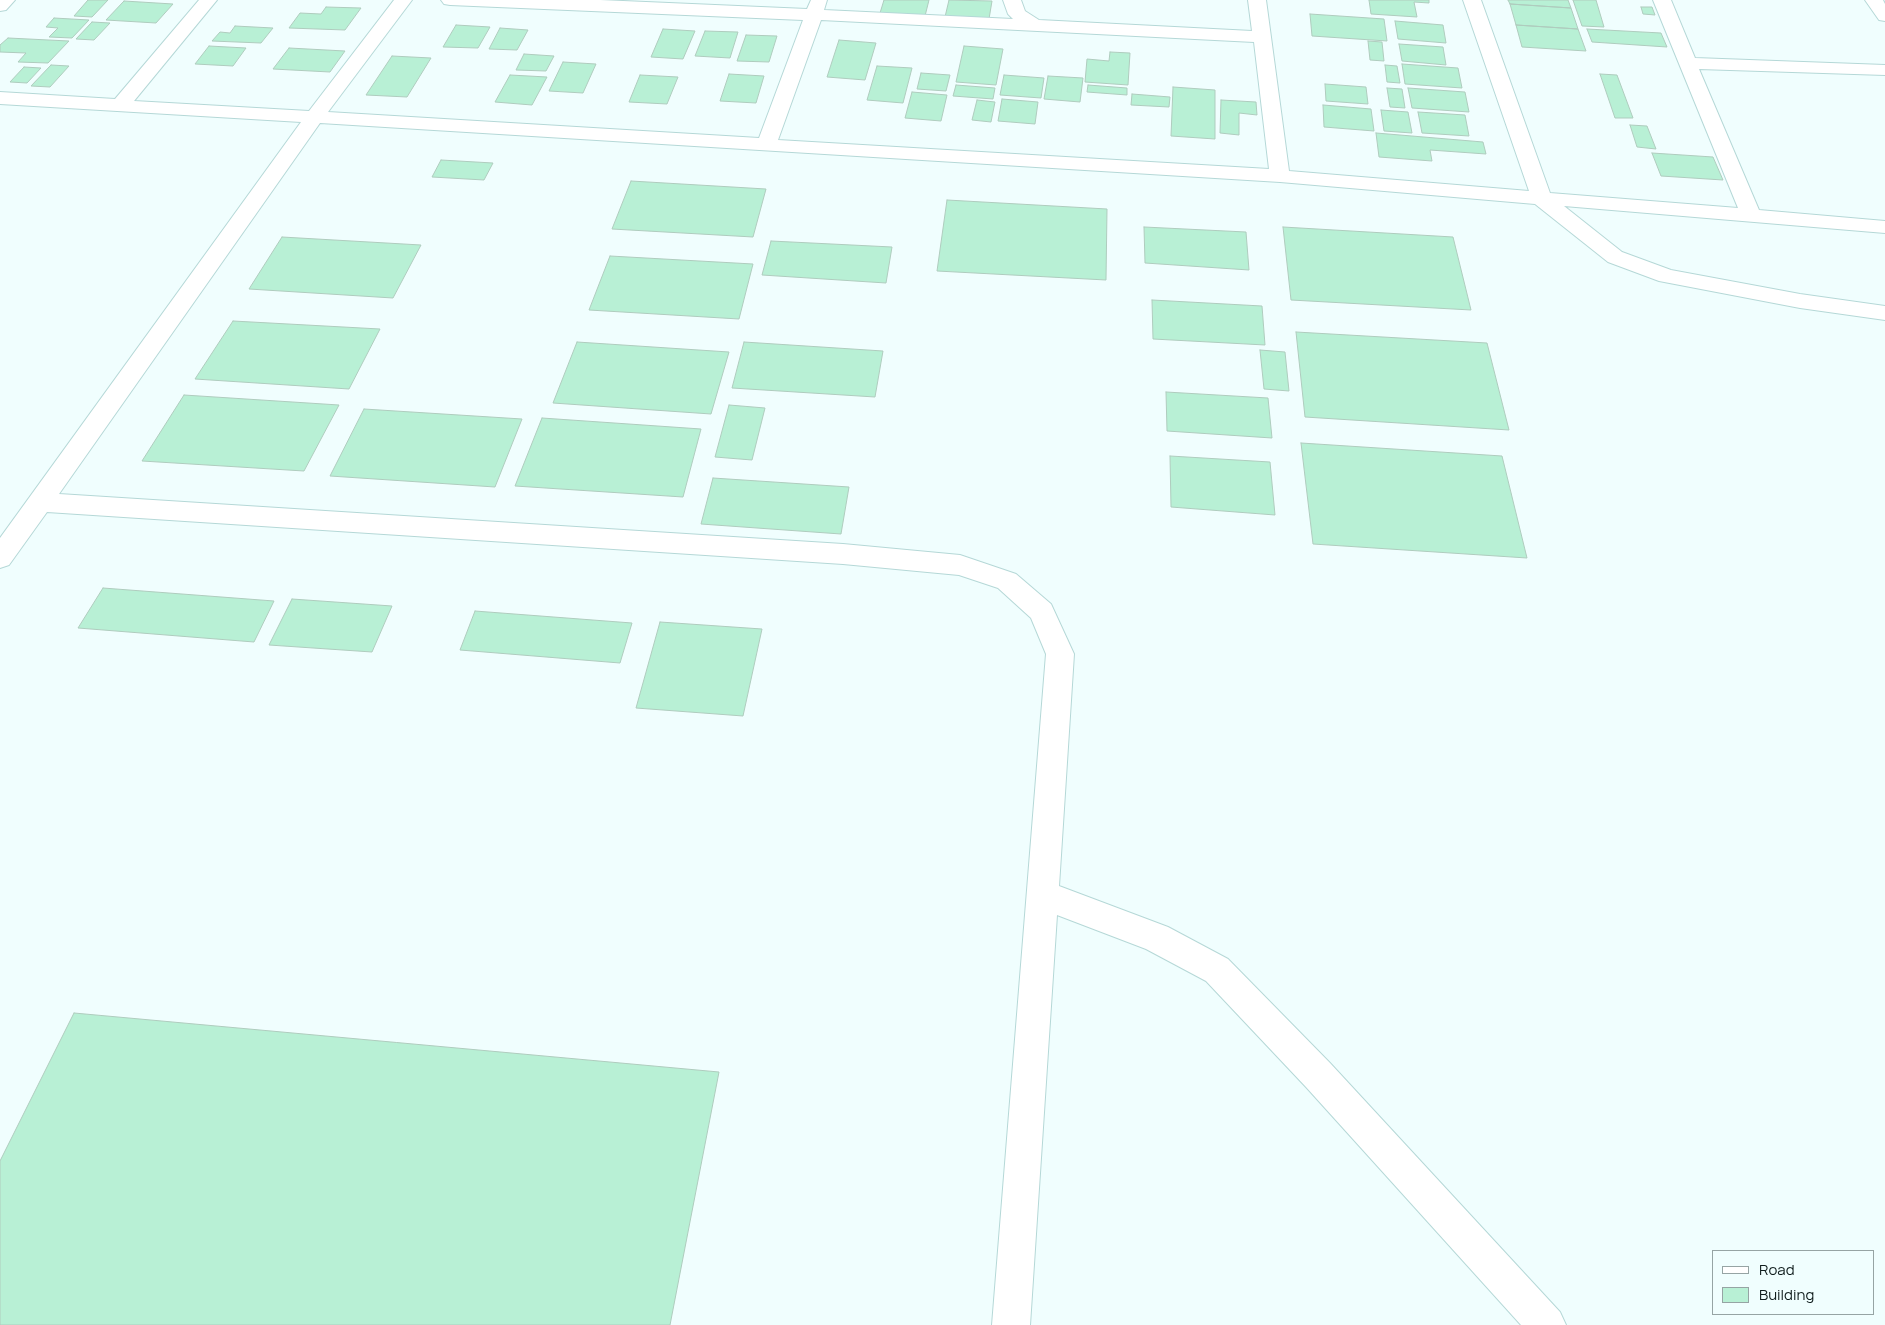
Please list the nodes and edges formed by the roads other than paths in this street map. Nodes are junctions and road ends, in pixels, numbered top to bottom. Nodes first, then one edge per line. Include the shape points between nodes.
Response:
1 (6, 0) edge
2 (208, 0) edge
3 (403, 0) edge
4 (450, 0) edge
5 (1012, 0) edge
6 (1257, 0) edge
7 (1472, 0) edge
8 (1662, 0) edge
9 (1874, 0) edge
10 (598, 2) edge
11 (0, 6) edge
12 (817, 8) edge
13 (1885, 16) edge
14 (1035, 26) junction
15 (1263, 37) junction
16 (1690, 63) junction
17 (1885, 70) edge
18 (0, 98) edge
19 (118, 106) junction
20 (314, 118) junction
21 (766, 145) junction
22 (1280, 176) junction
23 (1542, 199) junction
24 (1751, 216) junction
25 (1885, 227) edge
26 (1885, 312) edge
27 (41, 502) junction
28 (0, 558) edge
29 (1043, 895) junction
30 (1011, 1325) edge
31 (1547, 1325) edge

1 - 11 street
2 - 19 street
3 - 20 street
4 - 10 street
5 - 14 street via 1017,14
6 - 15 street
7 - 23 street
8 - 16 street
9 - 13 street
10 - 12 street
12 - 14 street
12 - 21 street
14 - 15 street
15 - 22 street
16 - 17 street
16 - 24 street
18 - 19 street
19 - 20 street
20 - 21 street
20 - 27 street
21 - 22 street
22 - 23 street
23 - 24 street
23 - 26 street via 1615,257 1667,276 1800,301
24 - 25 street
27 - 28 street
27 - 29 street via 843,554 960,564 1007,581 1042,612 1060,654
29 - 30 street
29 - 31 street via 1157,938 1217,970

